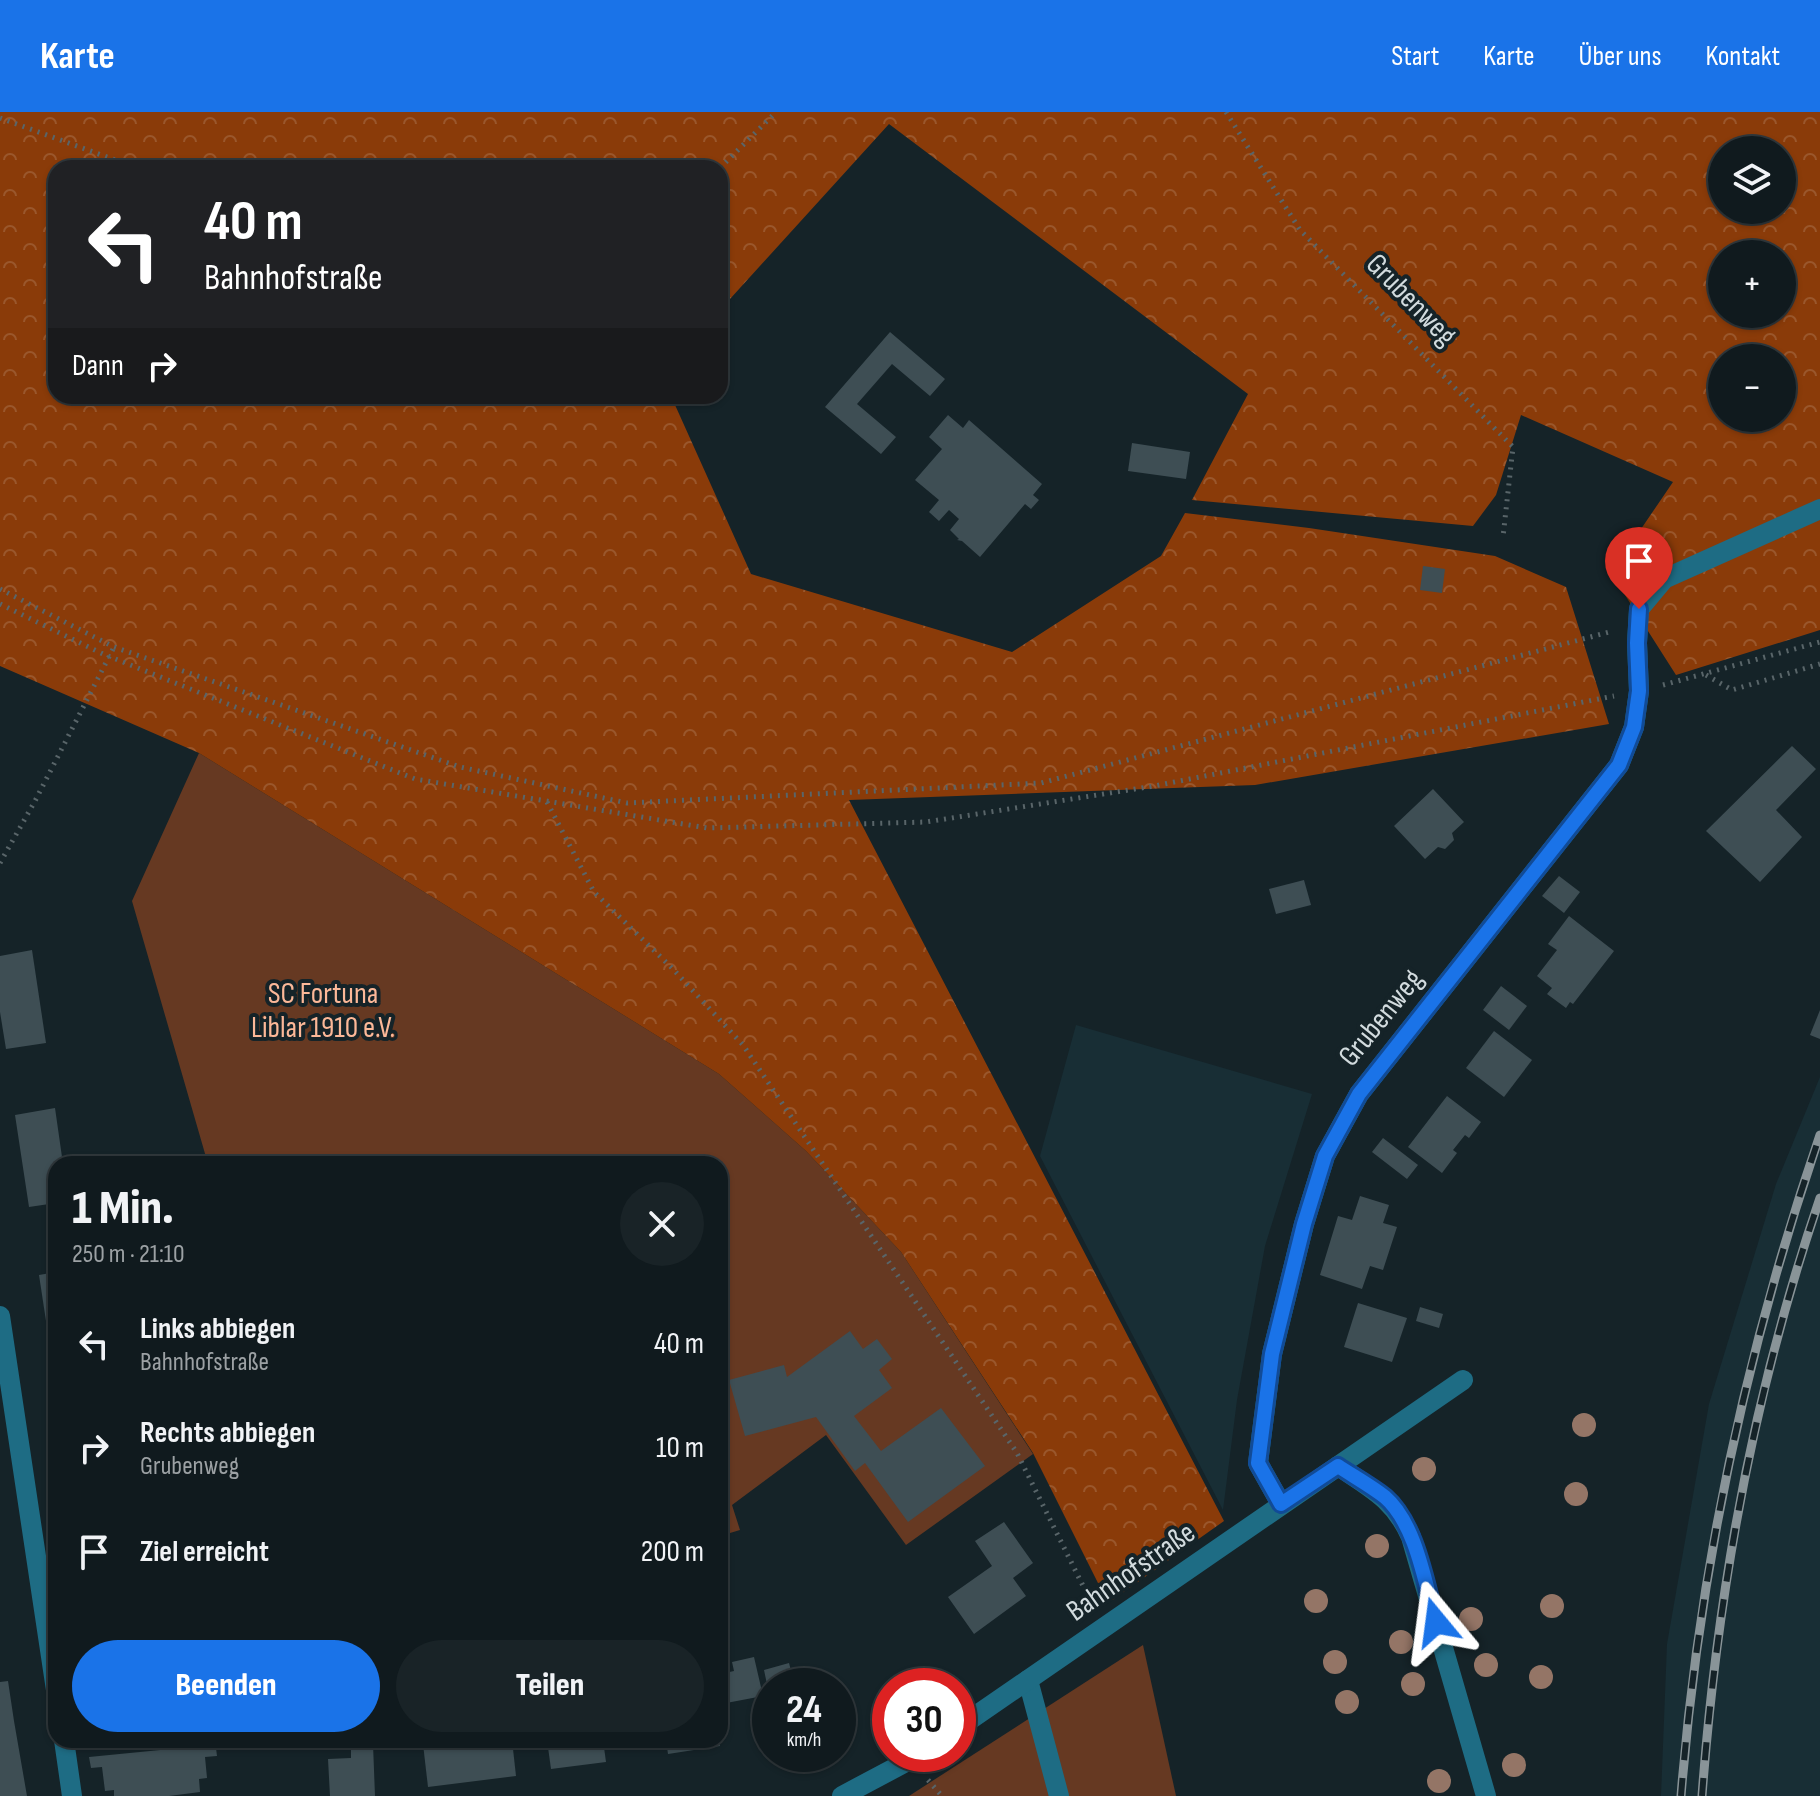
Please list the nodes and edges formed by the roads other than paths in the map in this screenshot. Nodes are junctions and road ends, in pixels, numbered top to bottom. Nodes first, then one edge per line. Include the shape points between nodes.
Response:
1 (1820, 509) edge
2 (0, 1316) edge
3 (2, 1343) edge
4 (1463, 1380) dead end
5 (1338, 1466) junction
6 (1281, 1504) junction
7 (48, 1639) edge
8 (1028, 1680) junction
9 (976, 1716) edge
10 (65, 1748) edge
11 (887, 1772) edge
12 (72, 1796) edge
13 (842, 1796) edge
14 (1059, 1796) edge
15 (1486, 1796) edge

1 - 6 street, Grubenweg via 1664,579 1638,625 1639,691 1634,727 1619,765 1359,1094 1325,1156 1272,1354 1258,1463
2 - 3 street
3 - 7 street
4 - 5 street, Bahnhofstraße
5 - 6 street, Bahnhofstraße
5 - 15 street via 1386,1498 1403,1517
6 - 8 street, Bahnhofstraße
8 - 9 street, Bahnhofstraße
8 - 14 street
10 - 12 street
11 - 13 street

